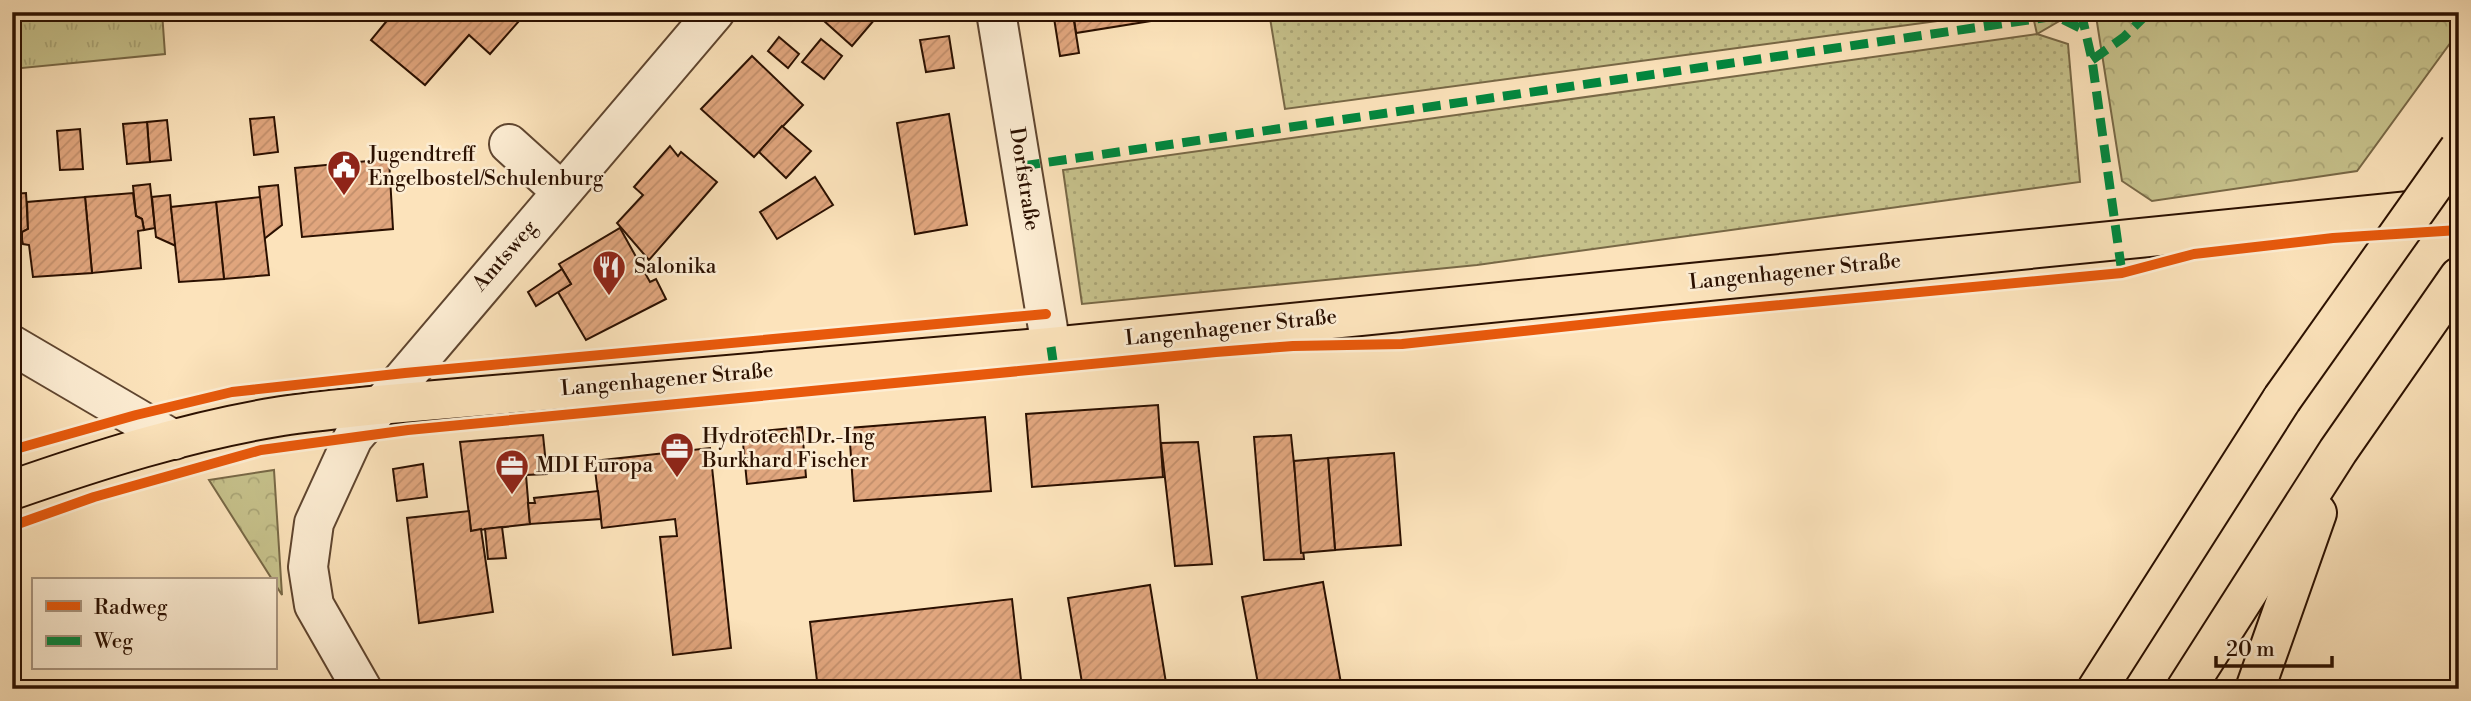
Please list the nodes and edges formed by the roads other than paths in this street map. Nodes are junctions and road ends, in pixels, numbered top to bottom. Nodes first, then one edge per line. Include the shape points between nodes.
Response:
1 (715, 12) edge
2 (996, 12) edge
3 (509, 144) dead end
4 (2459, 149) edge
5 (561, 191) junction
6 (2459, 206) edge
7 (2459, 277) edge
8 (12, 345) edge
9 (1051, 346) junction
10 (378, 405) junction
11 (174, 440) junction
12 (2338, 451) junction
13 (12, 491) edge
14 (362, 689) edge
15 (2097, 689) edge
16 (2186, 689) edge
17 (2255, 689) edge

1 - 5 street, Amtsweg
2 - 9 street, Dorfstraße
3 - 5 street
4 - 15 main road, bridge via 2282,399
5 - 10 street, Amtsweg
6 - 9 main road, Langenhagener Straße
7 - 12 main road
8 - 11 street
9 - 10 main road, Langenhagener Straße
10 - 11 main road, Langenhagener Straße via 276,417
10 - 14 street, Amtsweg via 353,438 314,523 308,567 314,605
11 - 13 main road, Langenhagener Straße via 86,464
12 - 16 main road
12 - 17 main road

